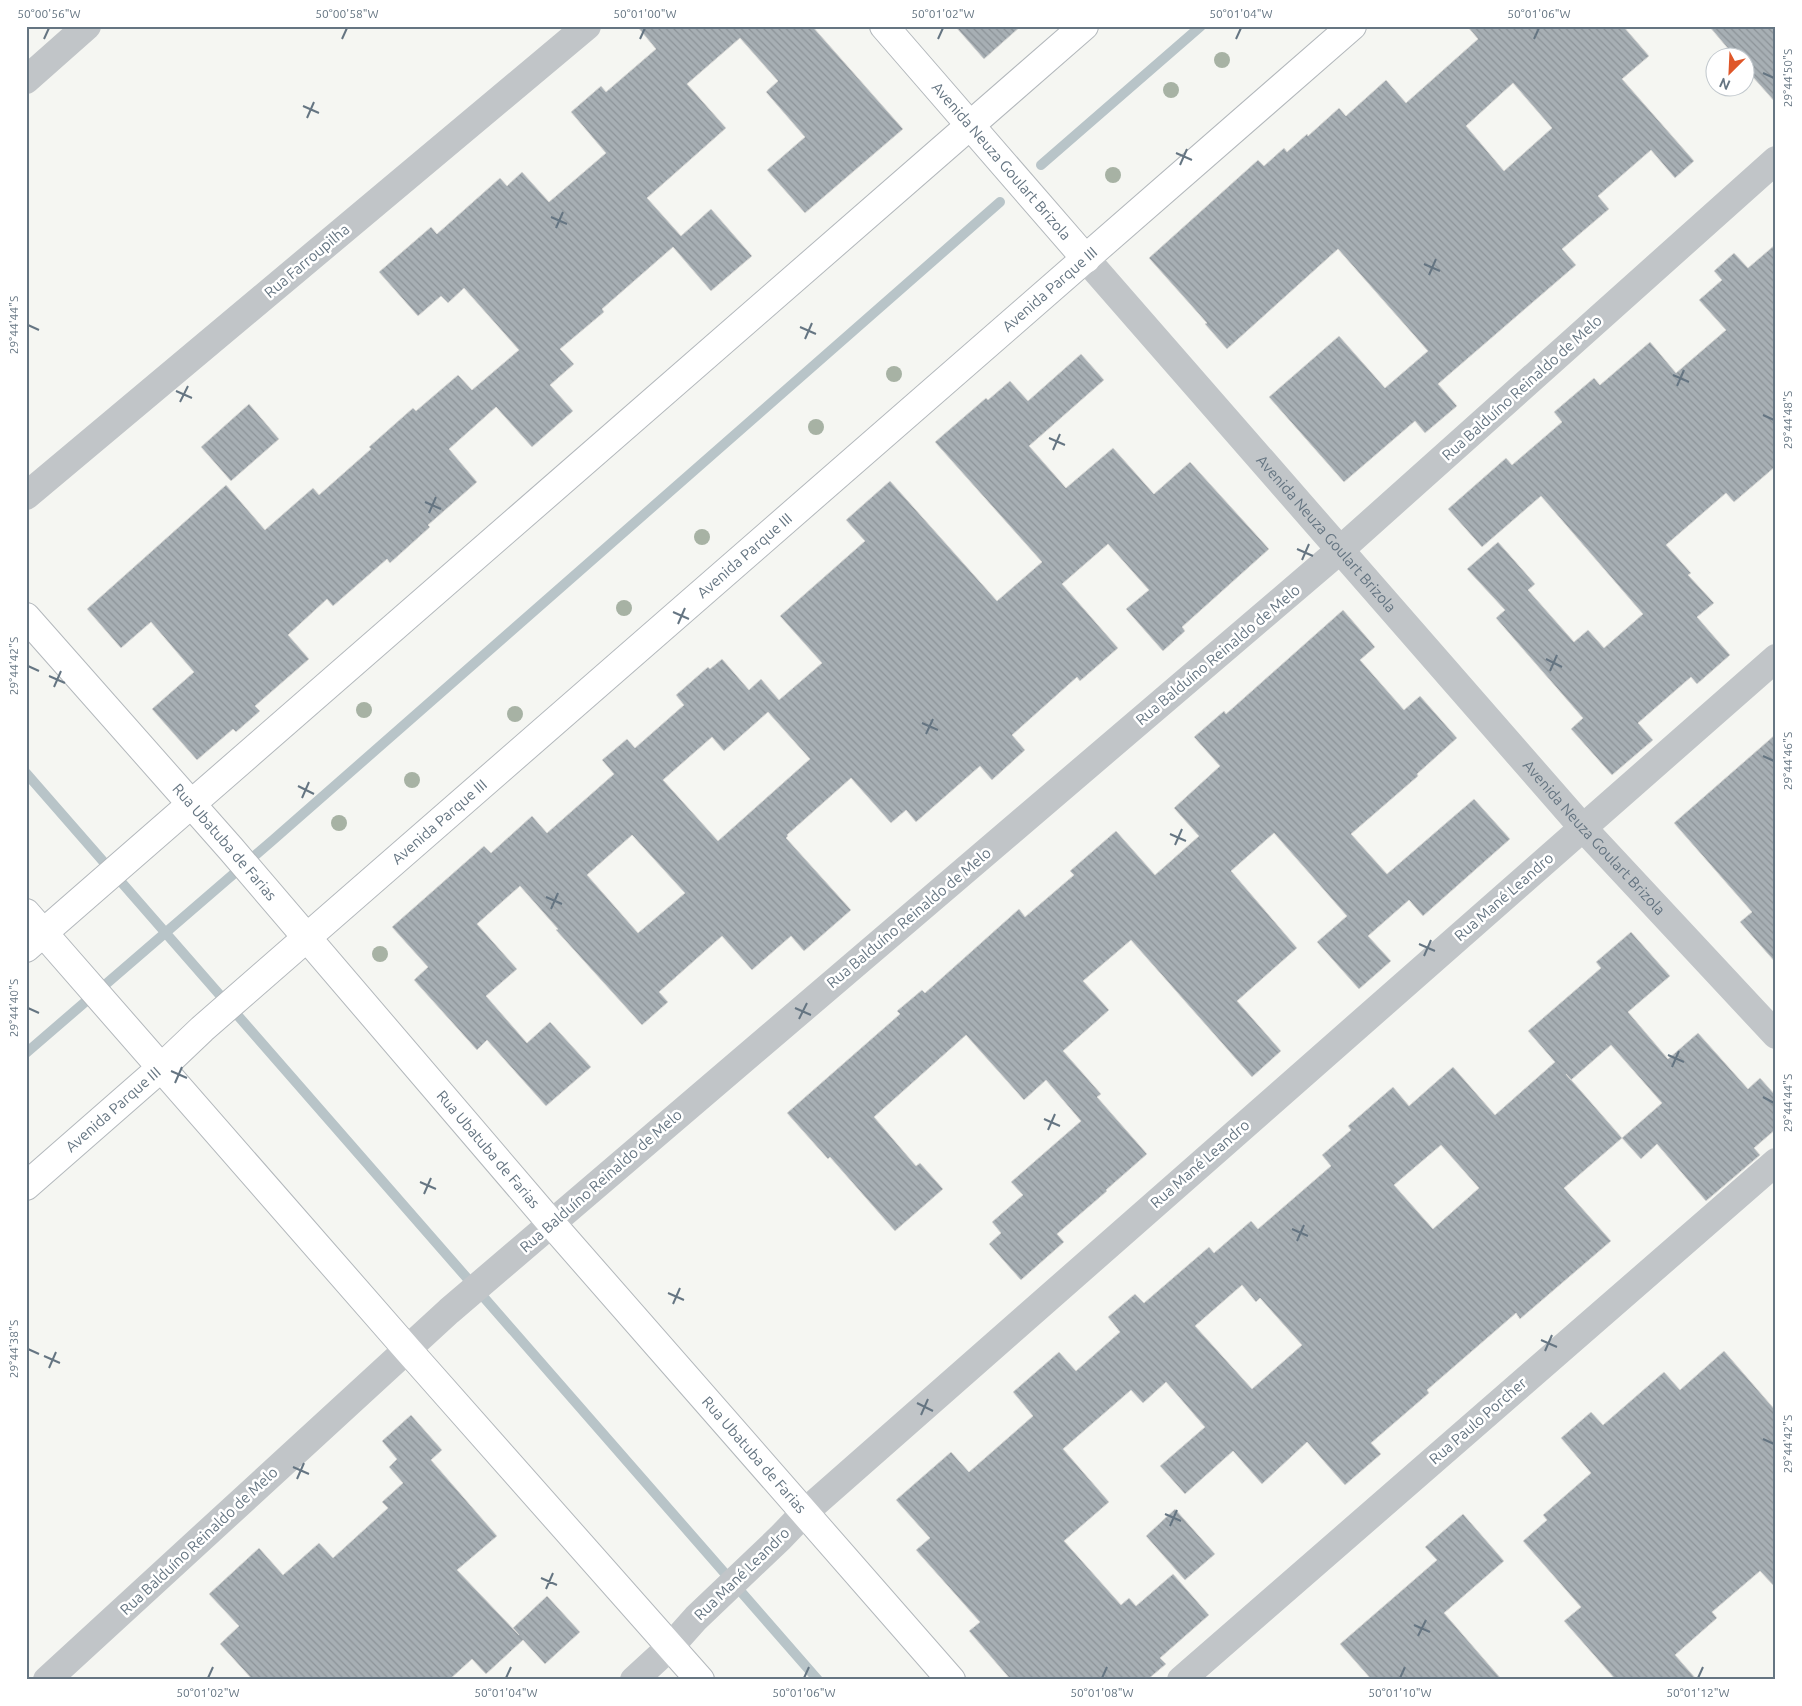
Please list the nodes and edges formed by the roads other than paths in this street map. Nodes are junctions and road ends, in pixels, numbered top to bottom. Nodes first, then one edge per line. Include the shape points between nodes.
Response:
1 (87, 26) edge
2 (588, 26) edge
3 (884, 26) edge
4 (1084, 26) edge
5 (1352, 26) edge
6 (26, 80) edge
7 (970, 125) junction
8 (1776, 160) edge
9 (1086, 259) junction
10 (26, 496) edge
11 (1340, 550) junction
12 (26, 617) edge
13 (1776, 658) edge
14 (190, 805) junction
15 (1583, 828) junction
16 (32, 931) edge
17 (307, 939) junction
18 (1776, 1035) edge
19 (162, 1067) junction
20 (1776, 1162) edge
21 (26, 1186) edge
22 (550, 1224) junction
23 (407, 1349) junction
24 (805, 1512) junction
25 (671, 1646) junction
26 (47, 1680) edge
27 (634, 1680) edge
28 (700, 1680) edge
29 (951, 1680) edge
30 (1181, 1680) edge

1 - 6 street
2 - 10 street, Rua Farroupilha
3 - 7 street, Avenida Neuza Goulart Brizola
4 - 7 street
5 - 9 street, Avenida Parque III
7 - 9 street, Avenida Neuza Goulart Brizola
7 - 14 street
8 - 11 street, Rua Balduíno Reinaldo de Melo
9 - 11 street, Avenida Neuza Goulart Brizola
9 - 17 street, Avenida Parque III
11 - 15 street, Avenida Neuza Goulart Brizola
11 - 22 street, Rua Balduíno Reinaldo de Melo
12 - 14 street, Rua Ubatuba de Farias
13 - 15 street, Rua Mané Leandro
14 - 16 street via 88,892
14 - 17 street, Rua Ubatuba de Farias
15 - 18 street, Avenida Neuza Goulart Brizola
15 - 24 street, Rua Mané Leandro
16 - 19 street via 77,970
17 - 19 street, Avenida Parque III
17 - 22 street, Rua Ubatuba de Farias
19 - 21 street, Avenida Parque III
19 - 23 street
20 - 30 street, Rua Paulo Porcher
22 - 23 street, Rua Balduíno Reinaldo de Melo
22 - 24 street, Rua Ubatuba de Farias
23 - 25 street
23 - 26 street, Rua Balduíno Reinaldo de Melo
24 - 25 street, Rua Mané Leandro
24 - 29 street, Rua Ubatuba de Farias
25 - 27 street, Rua Mané Leandro
25 - 28 street

